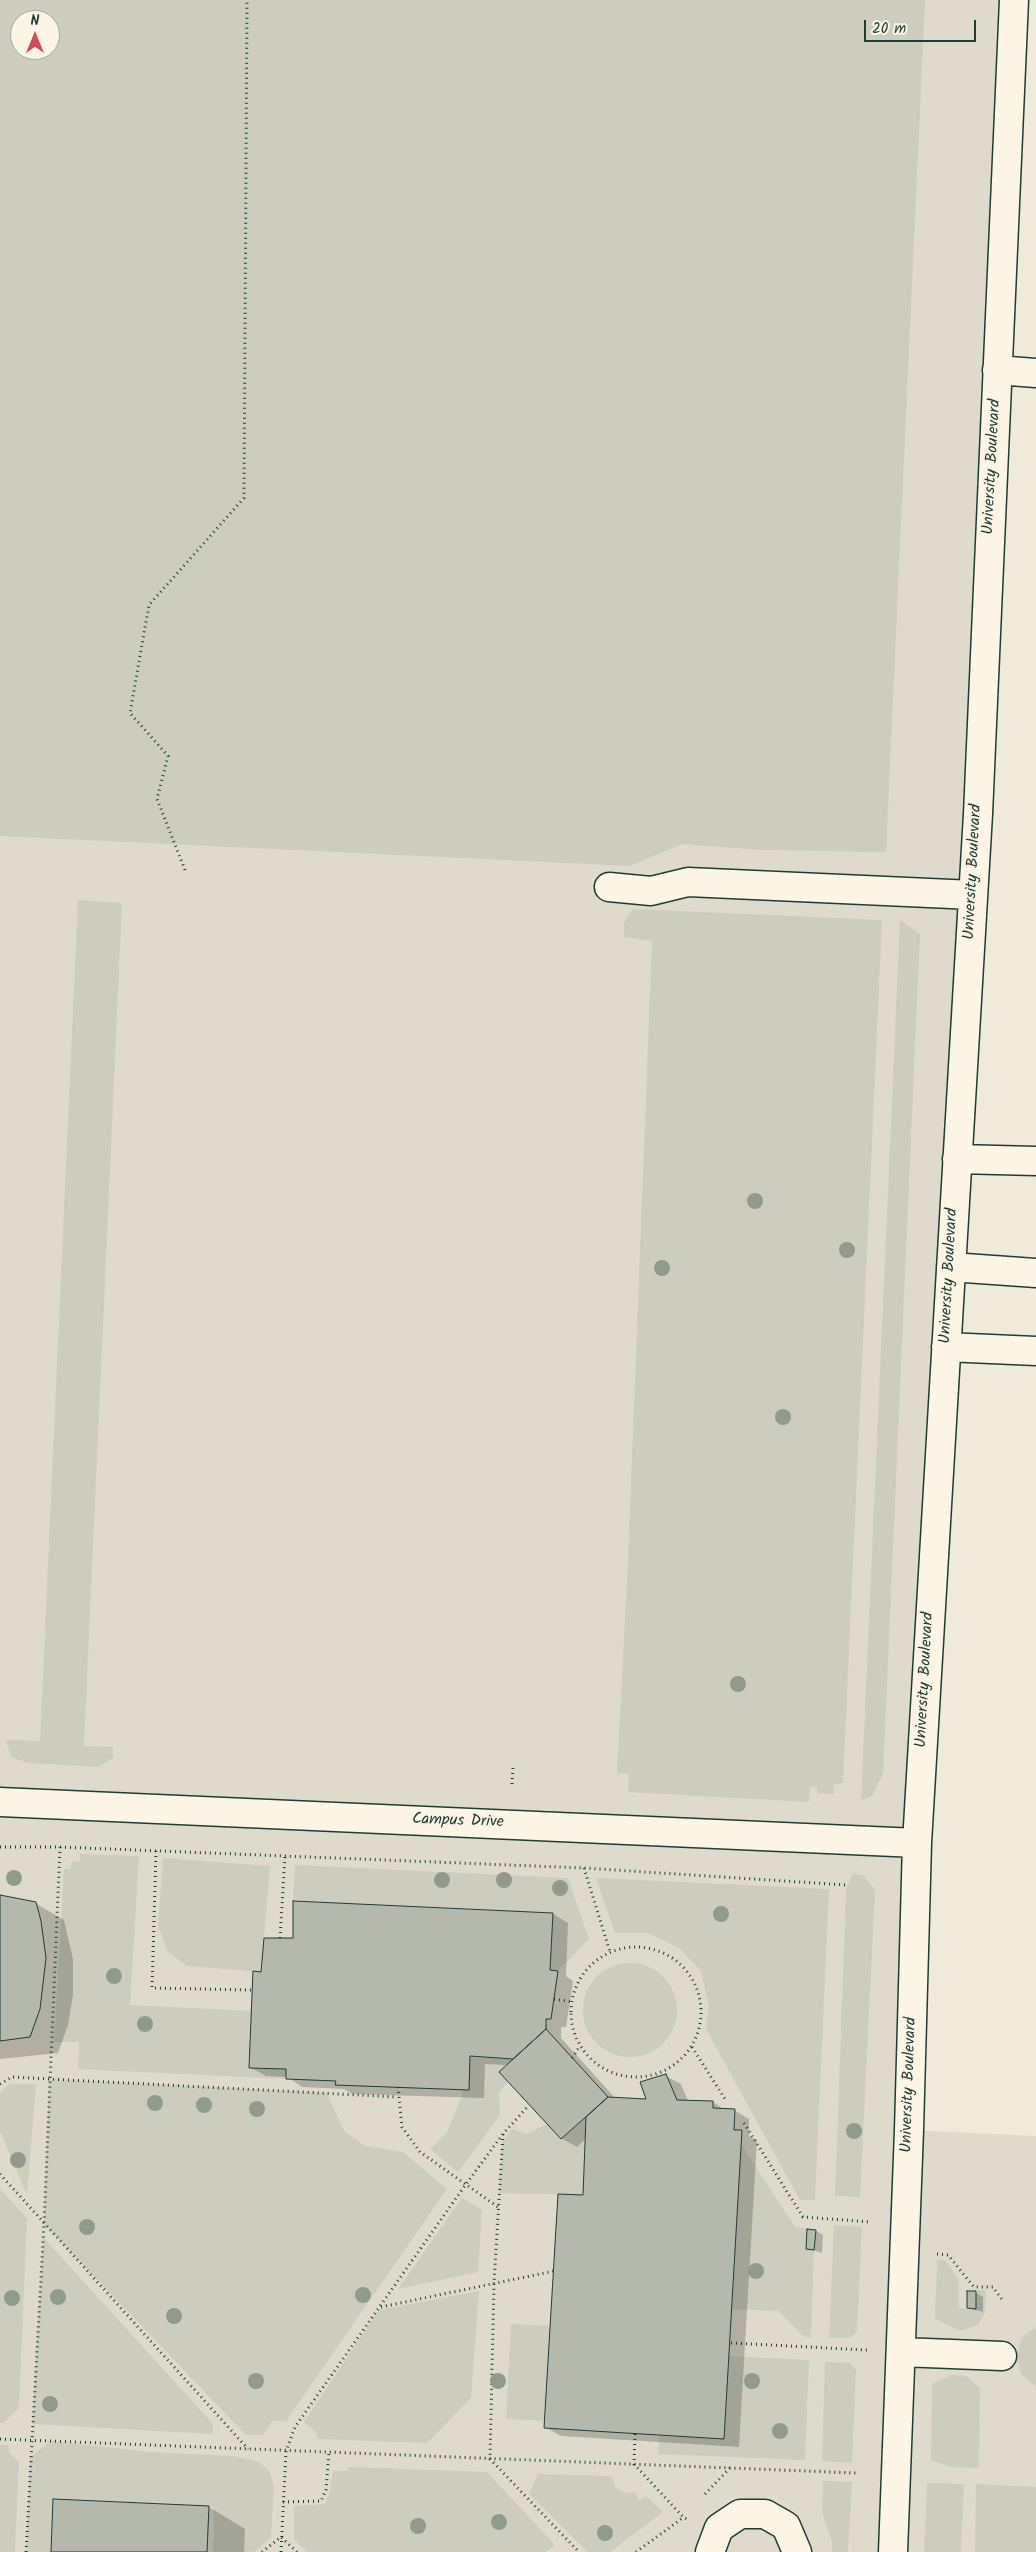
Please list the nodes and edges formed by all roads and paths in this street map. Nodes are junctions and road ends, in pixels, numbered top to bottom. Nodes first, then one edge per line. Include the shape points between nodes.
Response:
1 (247, 0) edge
2 (1014, 0) edge
3 (998, 370) junction
4 (1036, 373) edge
5 (185, 870) dead end
6 (609, 887) dead end
7 (973, 895) junction
8 (957, 1159) junction
9 (1036, 1161) edge
10 (951, 1267) junction
11 (1036, 1273) edge
12 (946, 1347) junction
13 (1036, 1351) edge
14 (513, 1768) dead end
15 (512, 1784) dead end
16 (0, 1802) edge
17 (917, 1843) junction
18 (0, 1847) edge
19 (60, 1847) junction
20 (156, 1852) junction
21 (285, 1856) junction
22 (584, 1868) junction
23 (846, 1884) dead end
24 (280, 1938) dead end
25 (610, 1952) junction
26 (252, 1990) dead end
27 (554, 1999) dead end
28 (573, 2002) junction
29 (580, 2046) junction
30 (692, 2047) junction
31 (572, 2058) dead end
32 (49, 2079) junction
33 (0, 2084) edge
34 (398, 2087) dead end
35 (397, 2097) junction
36 (725, 2099) dead end
37 (529, 2105) dead end
38 (744, 2123) dead end
39 (502, 2134) junction
40 (0, 2174) edge
41 (466, 2184) junction
42 (498, 2206) junction
43 (44, 2224) junction
44 (905, 2225) junction
45 (904, 2252) junction
46 (554, 2271) dead end
47 (494, 2283) junction
48 (1003, 2301) dead end
49 (380, 2307) junction
50 (731, 2343) dead end
51 (901, 2352) junction
52 (1002, 2356) dead end
53 (635, 2434) dead end
54 (0, 2439) edge
55 (31, 2441) junction
56 (248, 2449) junction
57 (286, 2450) junction
58 (329, 2452) junction
59 (490, 2459) junction
60 (634, 2464) junction
61 (730, 2468) junction
62 (856, 2473) dead end
63 (703, 2496) dead end
64 (283, 2502) junction
65 (690, 2511) dead end
66 (684, 2518) junction
67 (281, 2537) junction
68 (715, 2540) edge
69 (26, 2552) edge
70 (262, 2552) edge
71 (281, 2552) edge
72 (297, 2552) edge
73 (579, 2552) edge
74 (636, 2552) edge
75 (796, 2552) edge
76 (893, 2552) edge

1 - 5 path via 244,498 150,605 130,713 168,756 157,799
2 - 3 street, University Boulevard
3 - 4 street
3 - 7 street, University Boulevard
6 - 7 street via 651,891 688,882
7 - 8 street, University Boulevard
8 - 9 street
8 - 10 street, University Boulevard
10 - 11 street
10 - 12 street, University Boulevard
12 - 13 street
12 - 17 street, University Boulevard
14 - 15 path
16 - 17 street, Campus Drive
17 - 44 street, University Boulevard
18 - 19 path
19 - 20 path
19 - 32 path
20 - 21 path
20 - 26 path via 152,1988
21 - 22 path
21 - 24 path
22 - 23 path
22 - 25 path
25 - 28 path via 587,1968 574,1992
25 - 30 path via 642,1947 674,1958 696,1983 702,2016
27 - 28 path
28 - 29 path via 571,2020
29 - 30 path via 604,2069 636,2078 668,2070
29 - 31 path
30 - 36 path
32 - 33 path via 12,2077
32 - 35 path
32 - 43 path
34 - 35 path
35 - 41 path via 402,2127 420,2152
37 - 39 path
38 - 44 path via 803,2216
39 - 41 path
39 - 42 path
40 - 43 path
41 - 42 path
41 - 49 path
42 - 47 path
43 - 55 path
43 - 56 path
44 - 45 street, University Boulevard
45 - 48 path via 948,2255 974,2287 993,2287
45 - 51 street, University Boulevard
46 - 47 path
47 - 49 path
47 - 59 path
49 - 57 path via 295,2427
50 - 51 path
51 - 52 street
51 - 76 street, University Boulevard
53 - 60 path
54 - 55 path
55 - 56 path
55 - 69 path
56 - 57 path
57 - 58 path
57 - 64 path
58 - 59 path
58 - 64 path via 326,2490 321,2501
59 - 60 path
59 - 73 path
60 - 61 path
60 - 66 path
61 - 62 path
61 - 63 path
64 - 67 path
65 - 66 path
66 - 68 path
66 - 74 path
67 - 70 path
67 - 71 path
67 - 72 path
68 - 75 street via 740,2514 764,2514 786,2526

